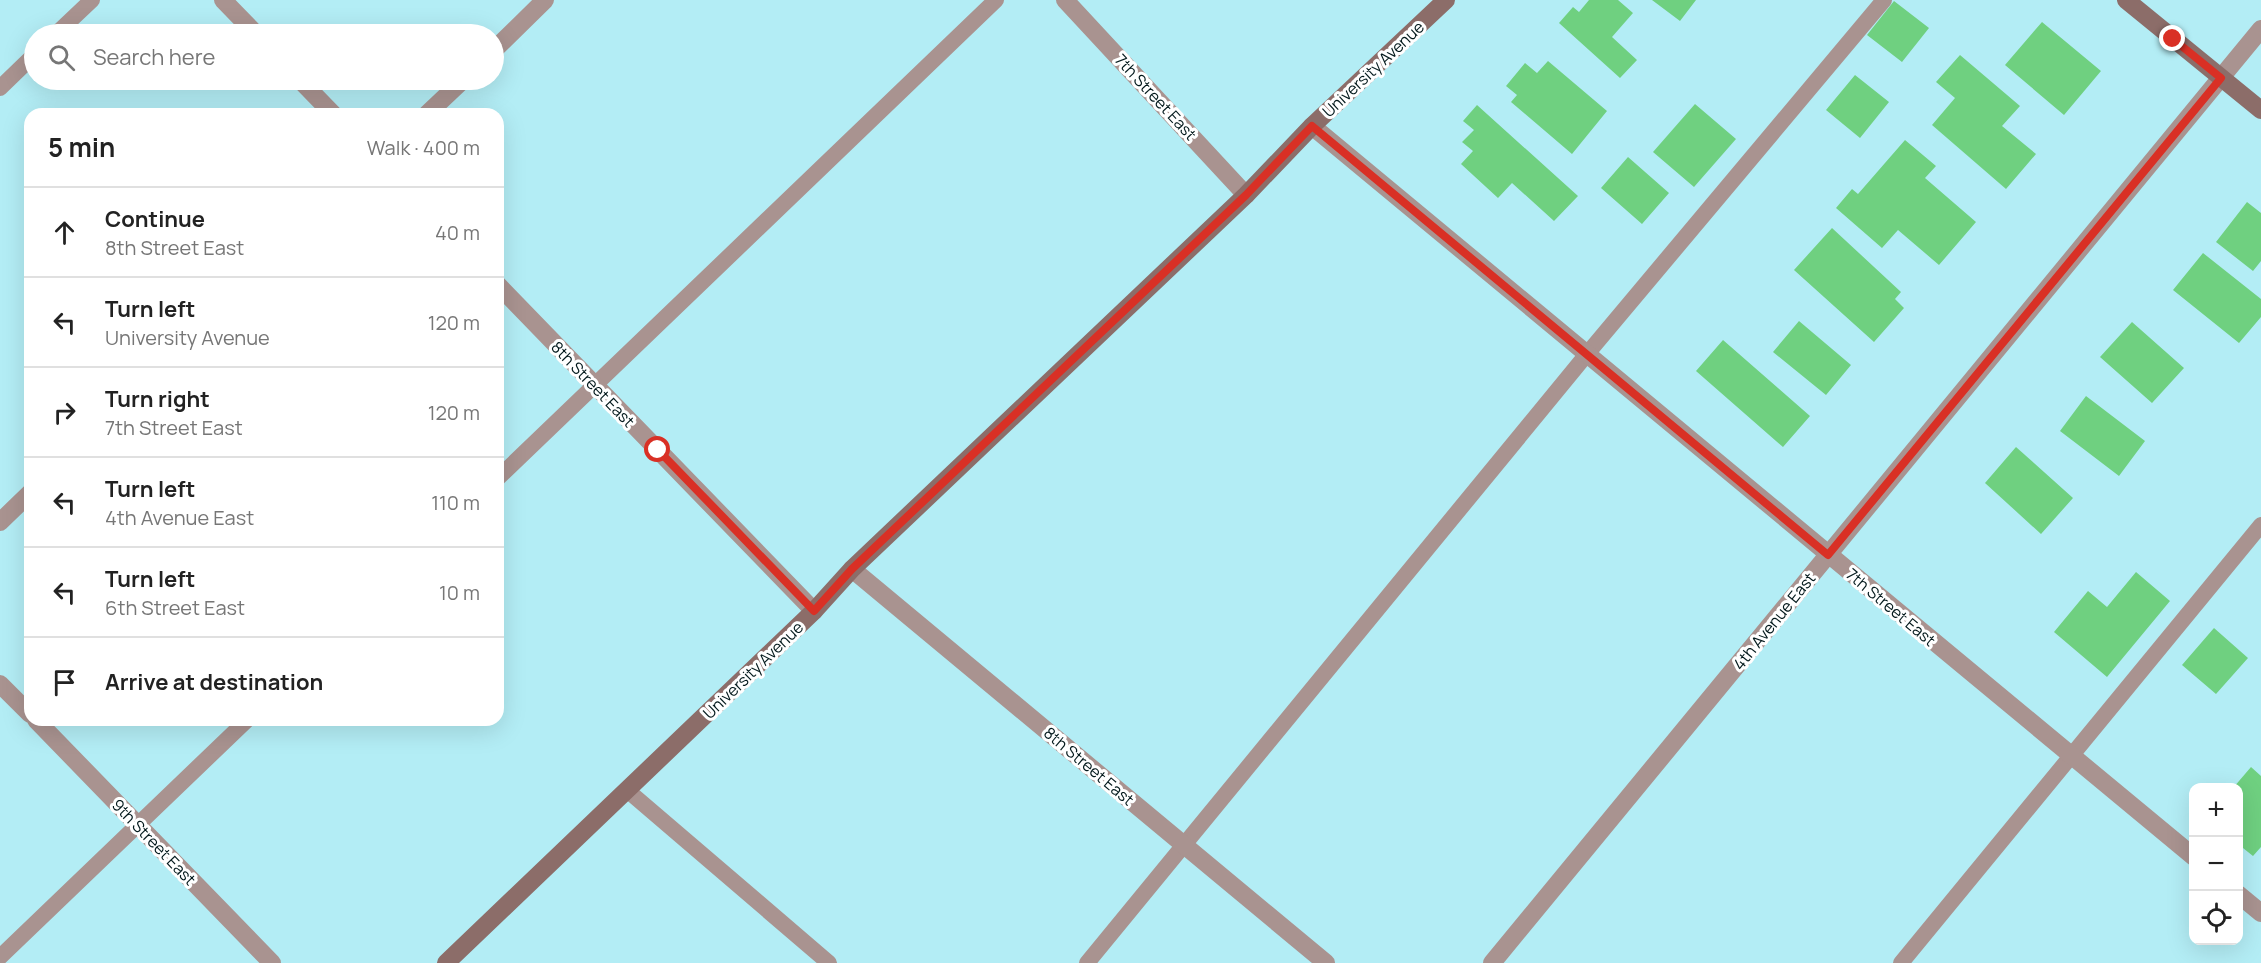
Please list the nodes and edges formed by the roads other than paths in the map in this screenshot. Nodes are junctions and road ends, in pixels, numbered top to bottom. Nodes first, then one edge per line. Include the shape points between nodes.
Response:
1 (93, 0) edge
2 (223, 0) edge
3 (545, 0) edge
4 (996, 0) edge
5 (1065, 0) edge
6 (1446, 0) edge
7 (1884, 0) edge
8 (2126, 0) edge
9 (67, 24) edge
10 (246, 24) edge
11 (2261, 29) edge
12 (504, 40) edge
13 (24, 65) edge
14 (2221, 78) junction
15 (0, 88) edge
16 (310, 90) edge
17 (452, 90) edge
18 (327, 108) edge
19 (433, 108) edge
20 (2261, 110) edge
21 (1312, 126) junction
22 (1246, 195) junction
23 (504, 291) edge
24 (1587, 354) junction
25 (595, 385) junction
26 (504, 472) edge
27 (24, 499) edge
28 (0, 522) edge
29 (2261, 525) edge
30 (1828, 555) junction
31 (852, 569) junction
32 (814, 611) junction
33 (0, 684) edge
34 (24, 708) edge
35 (42, 726) edge
36 (241, 726) edge
37 (2072, 756) junction
38 (627, 790) junction
39 (138, 825) junction
40 (1184, 844) junction
41 (2189, 854) edge
42 (2243, 898) edge
43 (2261, 913) edge
44 (0, 957) edge
45 (272, 963) edge
46 (446, 963) edge
47 (829, 963) edge
48 (1087, 963) edge
49 (1326, 963) edge
50 (1492, 963) edge
51 (1901, 963) edge

1 - 9 lane
2 - 10 street
3 - 12 street
4 - 25 lane
5 - 22 street, 7th Street East
6 - 21 street, University Avenue
7 - 24 lane
8 - 14 street
11 - 14 street, 4th Avenue East
13 - 15 lane
14 - 20 street
14 - 30 street, 4th Avenue East
16 - 18 street
17 - 19 street
21 - 22 street, University Avenue
21 - 24 street, 7th Street East
22 - 31 street, University Avenue
23 - 25 street, 8th Street East
24 - 30 street, 7th Street East
24 - 40 lane
25 - 26 lane
25 - 32 street, 8th Street East
27 - 28 street
29 - 37 lane
30 - 37 street, 7th Street East
30 - 50 street, 4th Avenue East
31 - 32 street, University Avenue
31 - 40 street, 8th Street East
32 - 38 street, University Avenue
33 - 34 street
35 - 39 street, 9th Street East
36 - 39 lane
37 - 41 street, 7th Street East
37 - 51 lane
38 - 46 street, University Avenue
38 - 47 lane
39 - 44 lane
39 - 45 street, 9th Street East
40 - 48 lane
40 - 49 street, 8th Street East
42 - 43 street

